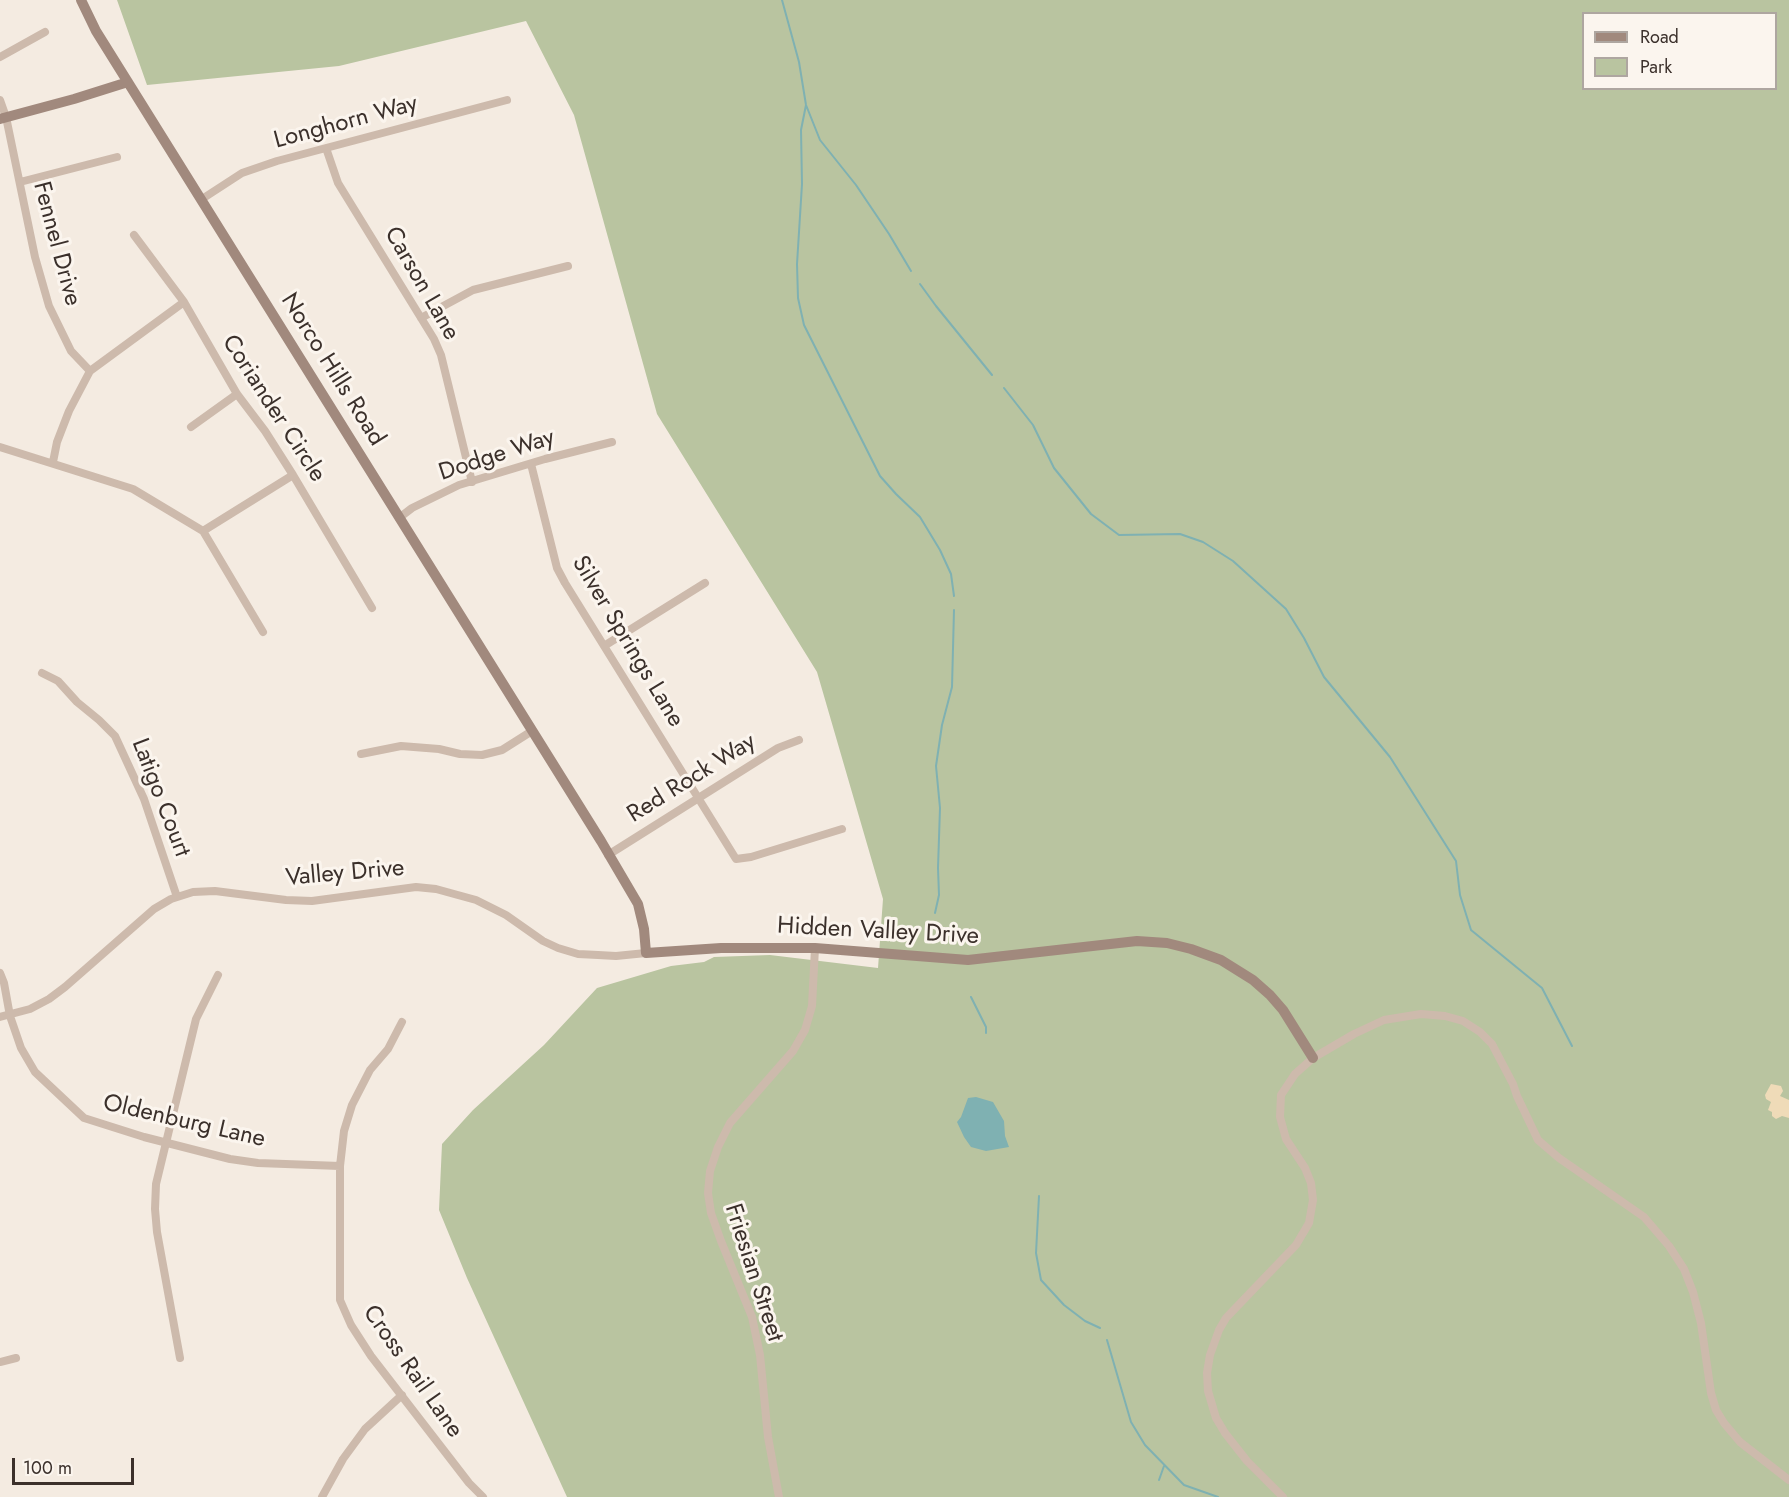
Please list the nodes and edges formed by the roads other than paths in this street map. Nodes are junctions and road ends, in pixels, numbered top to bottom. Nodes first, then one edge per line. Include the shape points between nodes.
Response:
1 (81, 0) edge
2 (45, 32) dead end
3 (0, 57) edge
4 (128, 82) junction
5 (0, 100) edge
6 (507, 100) dead end
7 (3, 118) edge
8 (326, 148) junction
9 (117, 158) dead end
10 (20, 183) junction
11 (202, 199) junction
12 (134, 235) dead end
13 (568, 266) dead end
14 (184, 302) junction
15 (421, 318) junction
16 (90, 371) junction
17 (237, 394) junction
18 (191, 427) dead end
19 (612, 442) dead end
20 (0, 447) edge
21 (53, 462) junction
22 (531, 464) junction
23 (293, 475) junction
24 (471, 482) junction
25 (399, 518) junction
26 (203, 531) junction
27 (705, 583) dead end
28 (372, 608) dead end
29 (262, 632) dead end
30 (604, 646) junction
31 (42, 673) dead end
32 (532, 731) junction
33 (799, 740) dead end
34 (361, 754) dead end
35 (699, 798) junction
36 (842, 829) dead end
37 (608, 855) junction
38 (177, 897) junction
39 (815, 948) junction
40 (646, 953) junction
41 (0, 973) edge
42 (218, 975) dead end
43 (10, 1016) junction
44 (0, 1017) edge
45 (402, 1022) dead end
46 (1313, 1058) junction
47 (165, 1142) junction
48 (340, 1166) junction
49 (16, 1358) dead end
50 (180, 1358) dead end
51 (0, 1362) edge
52 (402, 1395) junction
53 (1789, 1480) edge
54 (322, 1497) edge
55 (483, 1497) edge
56 (779, 1497) edge
57 (1282, 1497) edge

1 - 4 street, Norco Hills Road
2 - 3 street
4 - 7 street
4 - 11 street, Norco Hills Road
5 - 7 street, Fennel Drive
6 - 8 street, Longhorn Way
7 - 10 street, Fennel Drive
8 - 11 street, Longhorn Way via 242,173
8 - 15 street, Carson Lane via 338,183
9 - 10 street
10 - 16 street, Fennel Drive via 49,306 71,351
11 - 25 street, Norco Hills Road
12 - 14 street, Coriander Circle
13 - 15 street via 473,290
14 - 16 street
14 - 17 street, Coriander Circle
15 - 24 street, Carson Lane via 441,355
16 - 21 street via 69,411
17 - 18 street
17 - 23 street, Coriander Circle
19 - 22 street, Dodge Way
20 - 21 street
21 - 26 street via 133,489
22 - 24 street, Dodge Way
22 - 30 street, Silver Springs Lane via 557,568
23 - 26 street
23 - 28 street, Coriander Circle
24 - 25 street, Dodge Way via 434,496
25 - 32 street, Norco Hills Road
26 - 29 street
27 - 30 street
30 - 35 street, Silver Springs Lane
31 - 38 street, Latigo Court via 58,681 115,736 144,800
32 - 34 street via 502,750 482,755 410,746
32 - 37 street, Norco Hills Road
33 - 35 street, Red Rock Way via 778,748
35 - 36 street, Silver Springs Lane via 736,859
35 - 37 street, Red Rock Way
37 - 40 street via 638,904
38 - 40 street, Valley Drive via 215,891 312,901 416,886 476,900 507,915 543,941 578,954
38 - 43 street, Valley Drive via 154,909 49,999
39 - 40 street, Hidden Valley Drive
39 - 46 street, Hidden Valley Drive via 968,960 1137,941 1167,943 1221,960 1253,980 1283,1010
39 - 56 street, Friesian Street via 812,1006 805,1030 793,1051 730,1124 718,1147 708,1193 711,1213 752,1317
41 - 43 street, Oldenburg Lane
42 - 47 street via 196,1019
43 - 44 street, Valley Drive
43 - 47 street, Oldenburg Lane via 21,1048 35,1072 84,1118
45 - 48 street, Cross Rail Lane via 352,1105
46 - 53 street via 1369,1025 1398,1016 1445,1016 1479,1032 1492,1044 1538,1140 1644,1217 1669,1246 1693,1292 1716,1410 1740,1442
46 - 57 street via 1295,1074 1281,1095 1280,1117 1286,1139 1311,1183 1309,1223 1296,1245 1226,1318 1210,1355 1208,1373 1208,1391 1216,1418 1247,1461
47 - 48 street, Oldenburg Lane via 258,1163
47 - 50 street via 155,1209
48 - 52 street, Cross Rail Lane via 340,1300 351,1326
49 - 51 street
52 - 54 street via 365,1429
52 - 55 street, Cross Rail Lane

